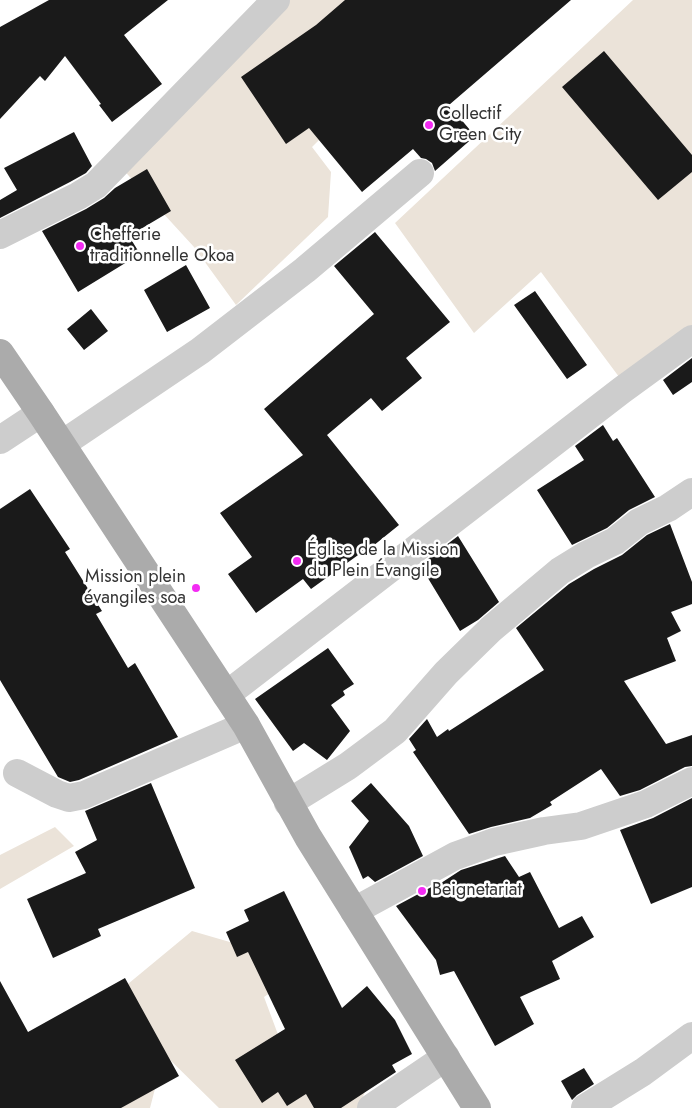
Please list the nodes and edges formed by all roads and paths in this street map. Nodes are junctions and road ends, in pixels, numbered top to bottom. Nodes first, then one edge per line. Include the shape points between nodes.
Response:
1 (276, 0) edge
2 (420, 173) dead end
3 (0, 234) edge
4 (692, 339) edge
5 (0, 353) edge
6 (41, 413) junction
7 (0, 440) edge
8 (62, 444) junction
9 (692, 492) edge
10 (226, 695) junction
11 (246, 725) junction
12 (17, 773) dead end
13 (692, 781) edge
14 (288, 803) junction
15 (354, 911) junction
16 (692, 1036) edge
17 (446, 1057) junction
18 (371, 1108) edge
19 (477, 1108) edge
20 (585, 1108) edge

1 - 3 street via 96,185
2 - 8 street via 305,270 200,352
4 - 10 street
5 - 6 main road
6 - 7 street
6 - 8 main road
8 - 10 main road
9 - 14 street via 639,522 615,541 560,571 491,629 446,673 395,731 348,766
10 - 11 main road
11 - 12 street via 84,795 70,798
11 - 14 main road
13 - 15 street via 646,804 581,826 502,840 455,856
14 - 15 main road
15 - 17 main road
16 - 20 street via 643,1072
17 - 18 street
17 - 19 main road

